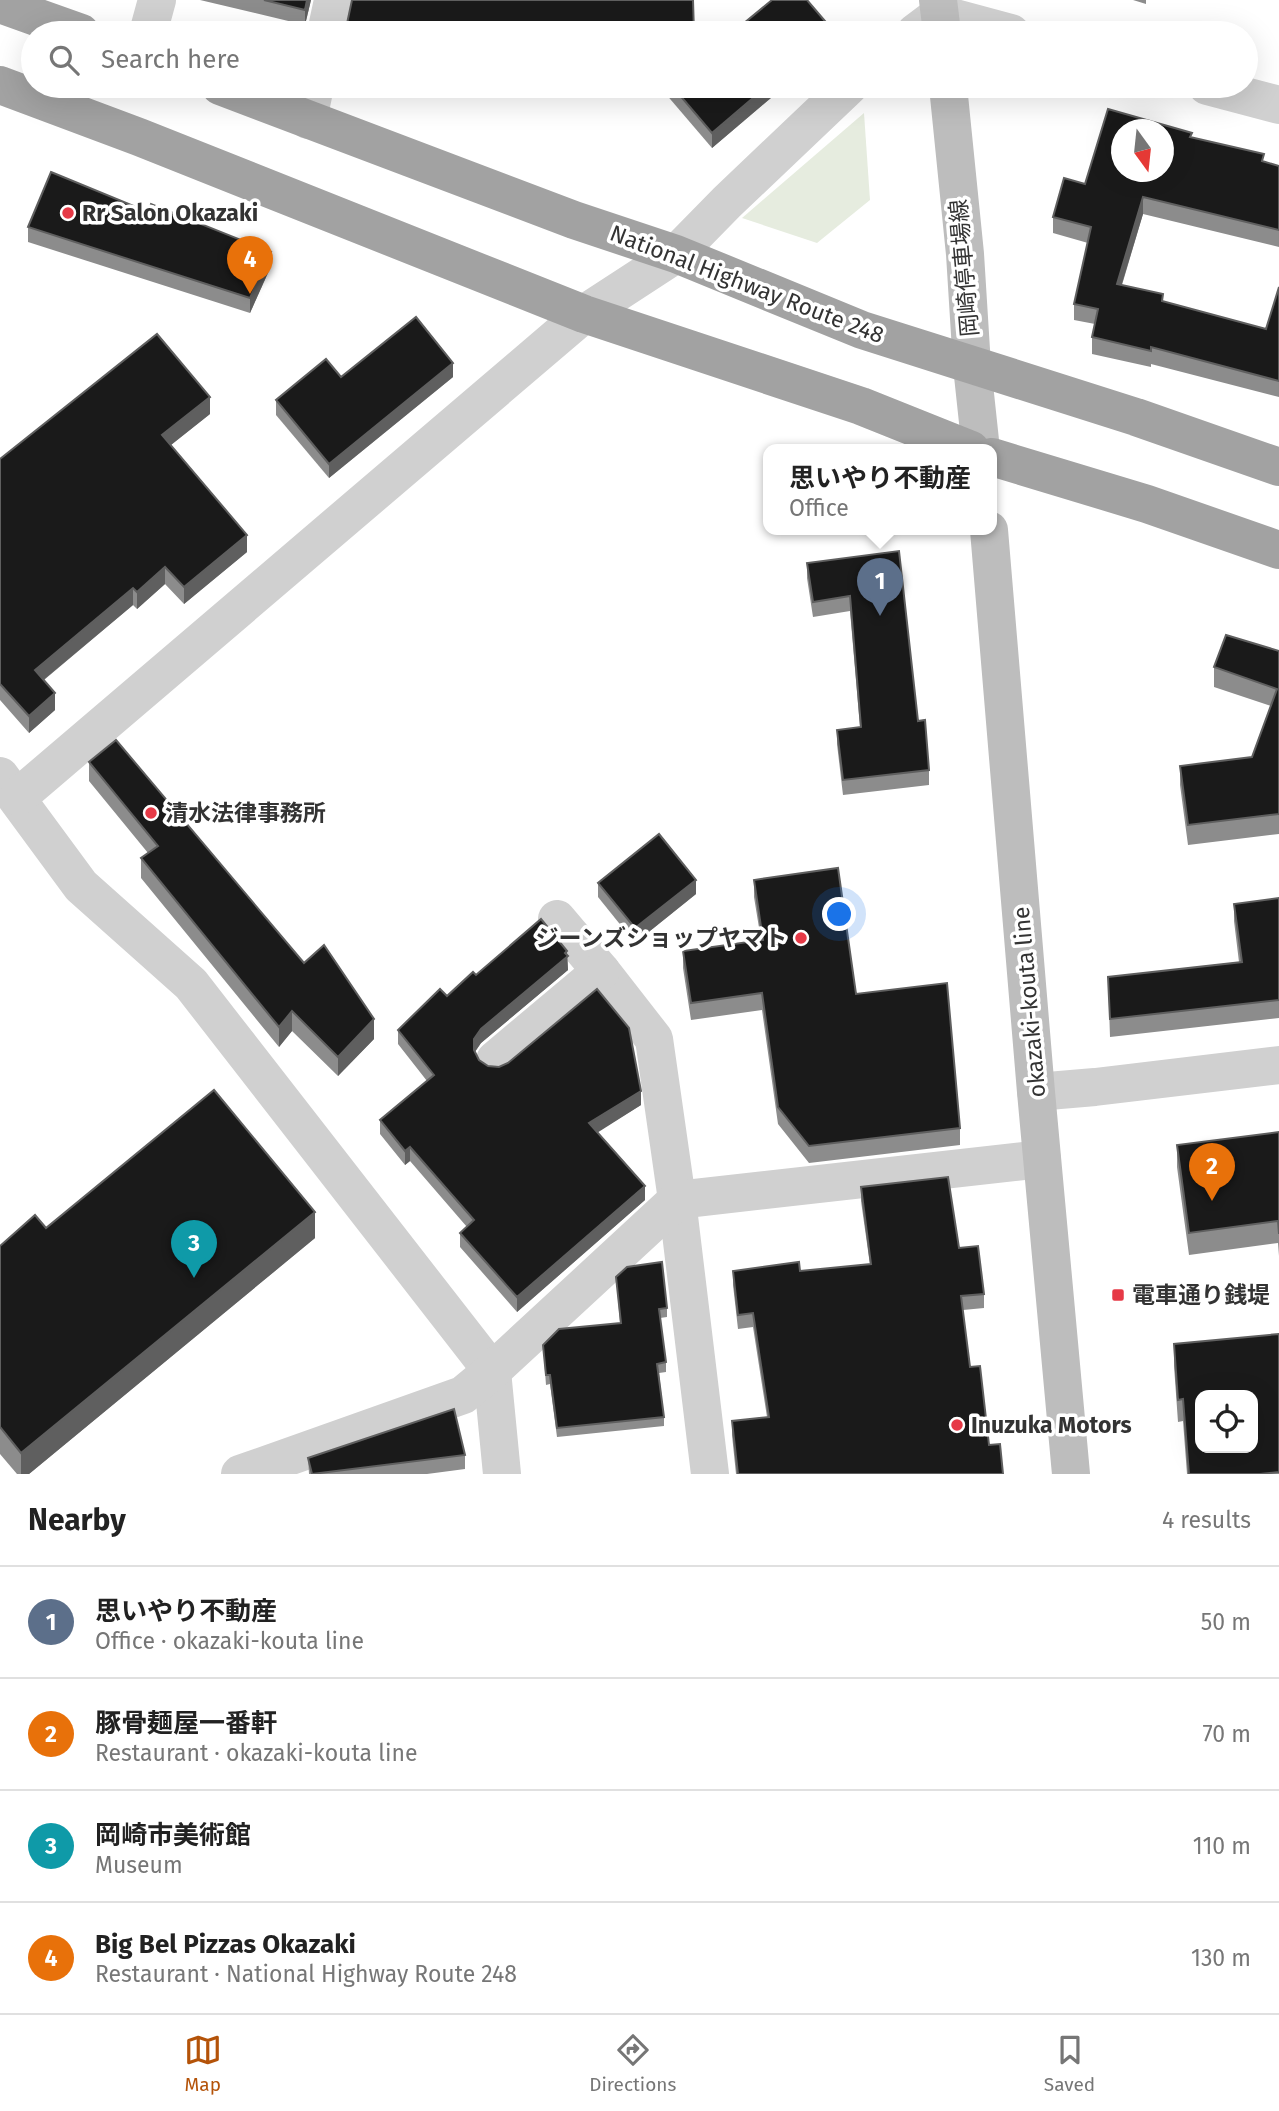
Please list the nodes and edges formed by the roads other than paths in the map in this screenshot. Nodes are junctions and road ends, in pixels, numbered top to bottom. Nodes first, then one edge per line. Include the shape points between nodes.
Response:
1 (157, 0) edge
2 (333, 0) edge
3 (0, 4) edge
4 (47, 21) edge
5 (151, 21) edge
6 (329, 21) edge
7 (0, 85) edge
8 (21, 93) edge
9 (35, 98) edge
10 (285, 98) edge
11 (836, 98) edge
12 (949, 98) edge
13 (1252, 98) edge
14 (312, 103) edge
15 (1279, 105) edge
16 (676, 254) junction
17 (584, 314) junction
18 (972, 366) junction
19 (956, 444) edge
20 (980, 444) edge
21 (997, 459) edge
22 (1279, 467) edge
23 (989, 535) edge
24 (1279, 550) edge
25 (6, 795) edge
26 (557, 919) dead end
27 (601, 971) junction
28 (495, 1060) dead end
29 (1279, 1065) edge
30 (1036, 1092) junction
31 (1042, 1159) junction
32 (677, 1200) junction
33 (492, 1371) junction
34 (240, 1474) edge
35 (502, 1474) edge
36 (710, 1474) edge
37 (1071, 1474) edge

1 - 5 street
2 - 6 street
3 - 4 highway
7 - 8 highway
9 - 17 highway
10 - 14 highway, National Highway Route 248
11 - 16 street
12 - 18 main road, 岡崎停車場線
13 - 15 street
14 - 16 highway, National Highway Route 248 via 574,220
16 - 17 street
16 - 18 highway, National Highway Route 248 via 862,330
17 - 19 highway via 861,406
17 - 25 street
18 - 20 main road, 岡崎停車場線
18 - 22 highway, National Highway Route 248
21 - 24 highway
23 - 30 main road, okazaki-kouta line
25 - 33 street via 81,886 191,984
26 - 27 street
27 - 28 street
27 - 32 street via 654,1039
29 - 30 street
30 - 31 main road, okazaki-kouta line
31 - 32 street
31 - 37 main road, okazaki-kouta line
32 - 33 street
32 - 36 street
33 - 34 street via 463,1395
33 - 35 street

